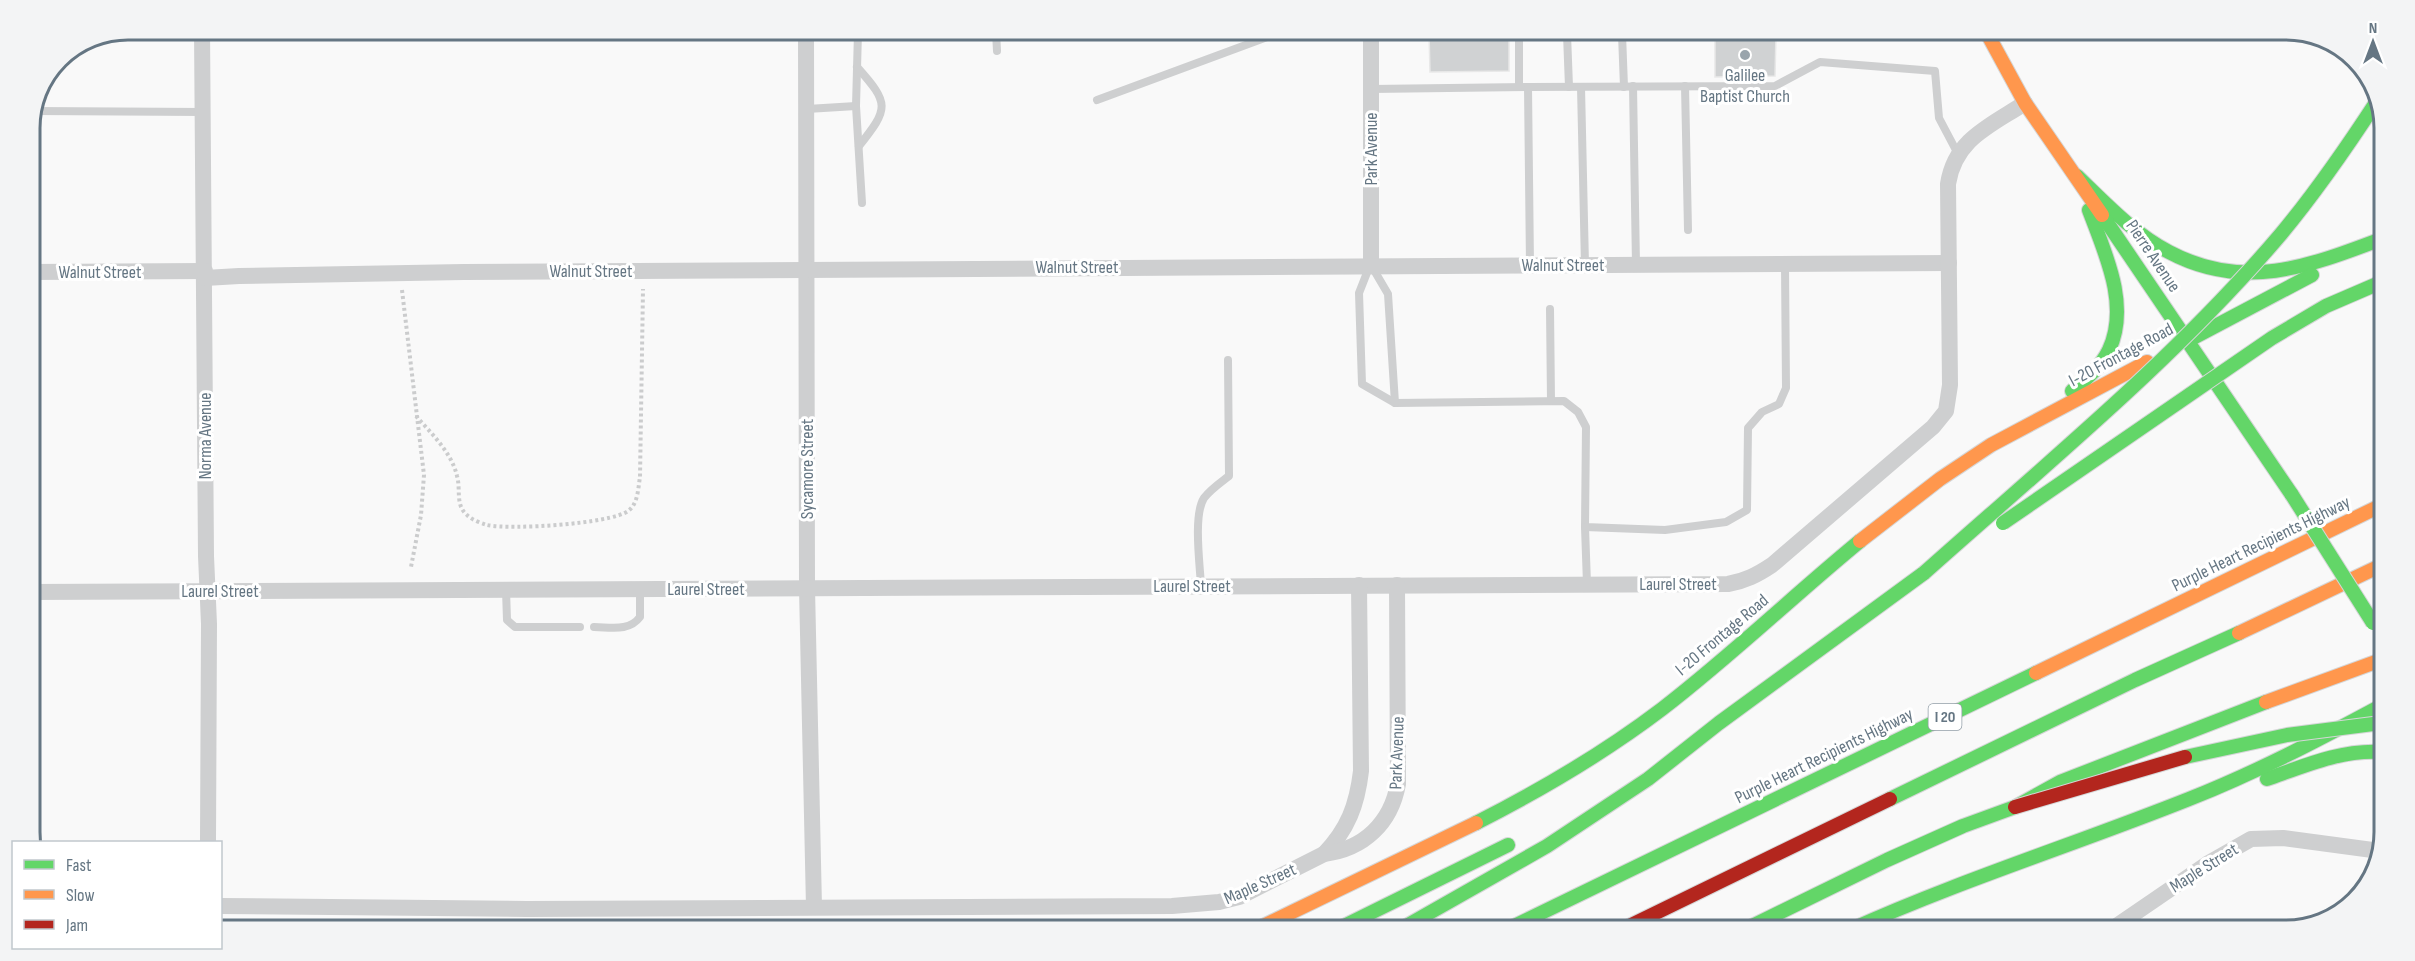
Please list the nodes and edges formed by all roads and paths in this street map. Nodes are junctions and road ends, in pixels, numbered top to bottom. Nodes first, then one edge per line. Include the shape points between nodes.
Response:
1 (202, 40) edge
2 (806, 40) edge
3 (858, 40) edge
4 (996, 40) edge
5 (1259, 40) edge
6 (1371, 40) edge
7 (1519, 40) edge
8 (1567, 40) edge
9 (1623, 40) edge
10 (1991, 40) edge
11 (997, 51) dead end
12 (857, 67) junction
13 (1629, 86) junction
14 (1684, 86) junction
15 (1519, 87) junction
16 (1528, 87) junction
17 (1569, 87) junction
18 (1581, 87) junction
19 (1371, 88) junction
20 (1097, 100) dead end
21 (2025, 103) junction
22 (856, 106) junction
23 (2372, 108) edge
24 (807, 109) junction
25 (42, 111) edge
26 (203, 112) junction
27 (859, 146) junction
28 (1958, 154) junction
29 (2077, 176) junction
30 (862, 203) dead end
31 (1688, 230) dead end
32 (2374, 242) edge
33 (2374, 243) edge
34 (1949, 263) junction
35 (1371, 265) junction
36 (1530, 265) junction
37 (1586, 265) junction
38 (1636, 265) junction
39 (1785, 265) junction
40 (807, 270) junction
41 (40, 272) edge
42 (205, 275) junction
43 (2374, 284) edge
44 (643, 289) dead end
45 (402, 290) dead end
46 (1550, 309) dead end
47 (2189, 340) junction
48 (1228, 360) dead end
49 (1551, 401) junction
50 (1395, 403) junction
51 (416, 416) junction
52 (1995, 443) junction
53 (2374, 509) edge
54 (1586, 526) junction
55 (411, 567) dead end
56 (2374, 569) edge
57 (1924, 573) junction
58 (1587, 584) junction
59 (1359, 585) junction
60 (1397, 585) junction
61 (1201, 586) junction
62 (807, 588) junction
63 (640, 589) junction
64 (506, 590) junction
65 (208, 591) junction
66 (41, 592) edge
67 (2374, 624) edge
68 (580, 627) dead end
69 (594, 627) dead end
70 (2374, 663) edge
71 (2374, 710) edge
72 (1719, 723) junction
73 (2374, 724) edge
74 (2374, 752) edge
75 (1594, 798) dead end
76 (2014, 807) junction
77 (2150, 814) junction
78 (1525, 837) dead end
79 (208, 841) edge
80 (2373, 850) edge
81 (1324, 854) junction
82 (222, 906) edge
83 (813, 907) junction
84 (1275, 920) edge
85 (1356, 920) edge
86 (1417, 920) edge
87 (1527, 920) edge
88 (1641, 920) edge
89 (1765, 920) edge
90 (1870, 920) edge
91 (2125, 920) edge

1 - 26 street, Norma Avenue
2 - 24 street, Sycamore Street
3 - 12 lane
4 - 11 lane
5 - 20 lane
6 - 19 street, Park Avenue
7 - 15 lane
8 - 17 lane
9 - 13 lane
10 - 21 main road, Pierre Avenue
12 - 22 lane
12 - 27 lane via 876,88 882,104 880,120
13 - 14 lane
13 - 18 lane
13 - 38 lane
14 - 28 lane via 1775,86 1820,62 1935,71 1939,118
14 - 31 lane
15 - 16 lane
15 - 19 lane
16 - 17 lane
16 - 36 lane
17 - 18 lane
18 - 37 lane
19 - 35 street, Park Avenue
21 - 28 street, Laurel Street via 1968,140
21 - 29 main road, Pierre Avenue
22 - 24 lane
22 - 27 lane
23 - 57 main road, bridge via 2326,178 2245,275 2120,400
24 - 40 street, Sycamore Street
25 - 26 lane
26 - 42 street, Norma Avenue
27 - 30 lane
28 - 34 street, Laurel Street via 1948,184
29 - 32 main road via 2135,230 2161,248 2224,273 2254,276 2294,269
29 - 47 main road, Pierre Avenue
29 - 52 main road via 2115,283 2115,334 2096,371
33 - 47 main road, I-20 Frontage Road
34 - 39 street, Walnut Street
34 - 58 street, Laurel Street via 1950,386 1946,411 1933,427 1772,565 1754,576 1728,584
35 - 36 street, Walnut Street
35 - 40 street, Walnut Street
35 - 50 lane via 1388,294
35 - 50 lane, Park Avenue via 1359,293 1362,384
36 - 37 street, Walnut Street
37 - 38 street, Walnut Street
38 - 39 street, Walnut Street
39 - 54 lane via 1786,388 1779,404 1762,412 1748,428 1747,510 1726,522 1665,530
40 - 42 street, Walnut Street
40 - 62 street, Sycamore Street
41 - 42 street, Walnut Street
42 - 65 street, Norma Avenue
43 - 57 main road, bridge via 2309,314 2260,343 2058,487
44 - 51 path via 640,477 631,510 620,517 511,527 487,525 469,518 459,502 452,464
45 - 51 path
46 - 49 lane
47 - 52 main road, I-20 Frontage Road
47 - 67 main road, Pierre Avenue, bridge
48 - 61 lane via 1229,476 1203,500 1199,516
49 - 50 lane
49 - 54 lane via 1564,401 1578,412 1586,427
51 - 55 path via 424,475
52 - 84 main road, I-20 Frontage Road via 1891,516 1716,664 1626,734 1503,808
53 - 87 main road, Purple Heart Recipients Highway / I 20
54 - 58 lane
56 - 88 main road via 2124,685
57 - 72 main road
58 - 60 street, Laurel Street
59 - 60 street, Laurel Street
59 - 61 street, Laurel Street
59 - 81 street, Park Avenue via 1359,794 1346,827
60 - 81 street, Park Avenue via 1396,798 1383,822 1364,841
61 - 62 street, Laurel Street
62 - 63 street, Laurel Street
62 - 83 street, Sycamore Street
63 - 64 street, Laurel Street
63 - 69 lane via 640,617 636,623 627,627
64 - 65 street, Laurel Street
64 - 68 lane via 507,620 515,627
65 - 66 street, Laurel Street
65 - 79 street, Norma Avenue
70 - 76 main road, bridge via 2060,782
71 - 77 main road via 2240,778
72 - 75 main road
72 - 86 main road via 1590,819
73 - 76 main road, bridge via 2219,748 2131,770
74 - 77 main road via 2335,756
76 - 89 main road via 1898,855
77 - 90 main road via 1948,886
78 - 85 main road
80 - 91 street, Maple Street via 2283,838 2251,839
81 - 83 street, Maple Street via 1239,897 1219,902 1172,906
82 - 83 street, Maple Street

